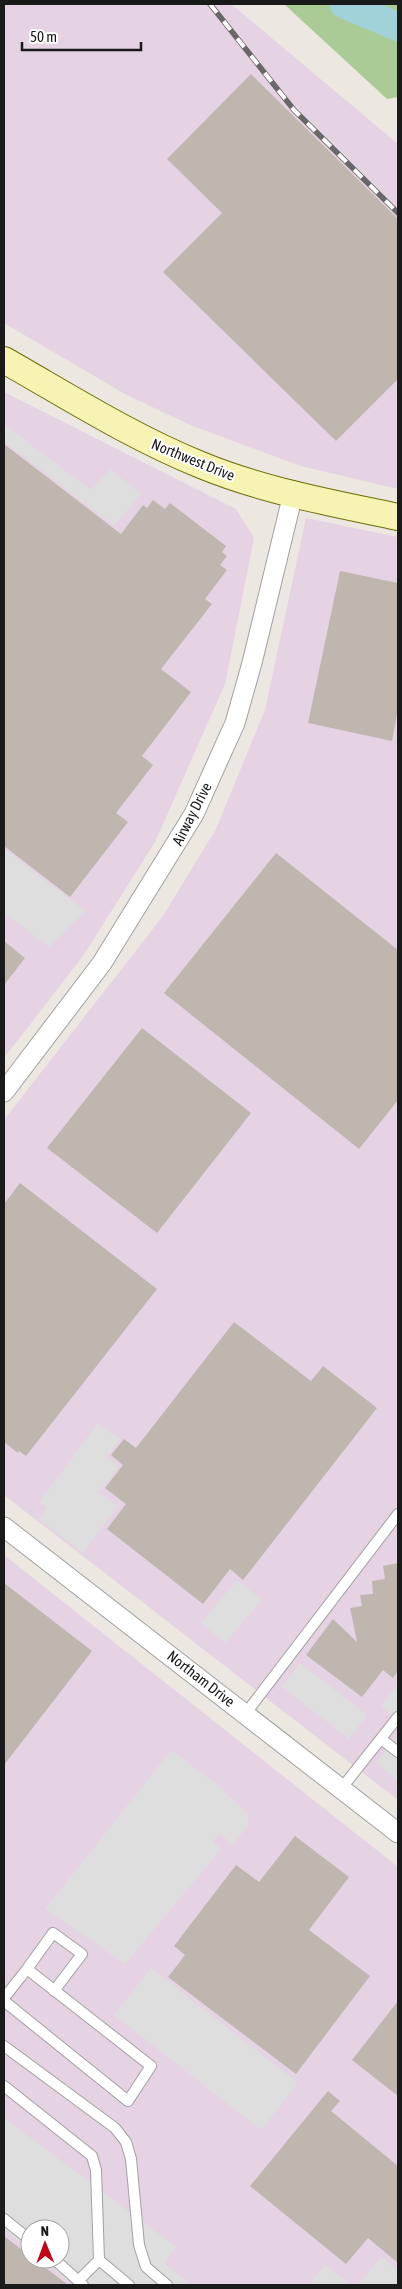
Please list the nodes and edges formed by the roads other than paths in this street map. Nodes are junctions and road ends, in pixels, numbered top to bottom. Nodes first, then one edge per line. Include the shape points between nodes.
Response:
1 (4, 360) edge
2 (293, 494) junction
3 (398, 517) edge
4 (4, 1092) edge
5 (398, 1514) edge
6 (4, 1527) edge
7 (246, 1714) junction
8 (398, 1717) edge
9 (381, 1739) junction
10 (398, 1752) edge
11 (341, 1788) junction
12 (398, 1833) edge
13 (27, 1969) junction
14 (54, 1991) junction
15 (4, 1999) edge
16 (4, 2046) edge
17 (4, 2086) edge
18 (4, 2219) edge
19 (20, 2232) edge
20 (99, 2260) junction
21 (65, 2269) edge
22 (80, 2283) edge
23 (129, 2285) edge
24 (167, 2285) edge

1 - 2 street, Northwest Drive via 133,434 201,465
2 - 3 street, Northwest Drive
2 - 4 street, Airway Drive via 235,723 194,814 102,963
5 - 7 lane
6 - 7 street, Northam Drive
7 - 11 street, Northam Drive
8 - 9 lane
9 - 10 lane
9 - 11 lane
11 - 12 street, Northam Drive
13 - 14 lane
13 - 14 lane via 54,1933 82,1954
13 - 15 lane
14 - 15 lane via 151,2066 128,2101
16 - 24 lane via 115,2128 126,2142 131,2159 139,2244 146,2267
17 - 20 lane via 92,2156 96,2170
18 - 19 lane
20 - 22 lane
20 - 23 lane
21 - 22 lane

